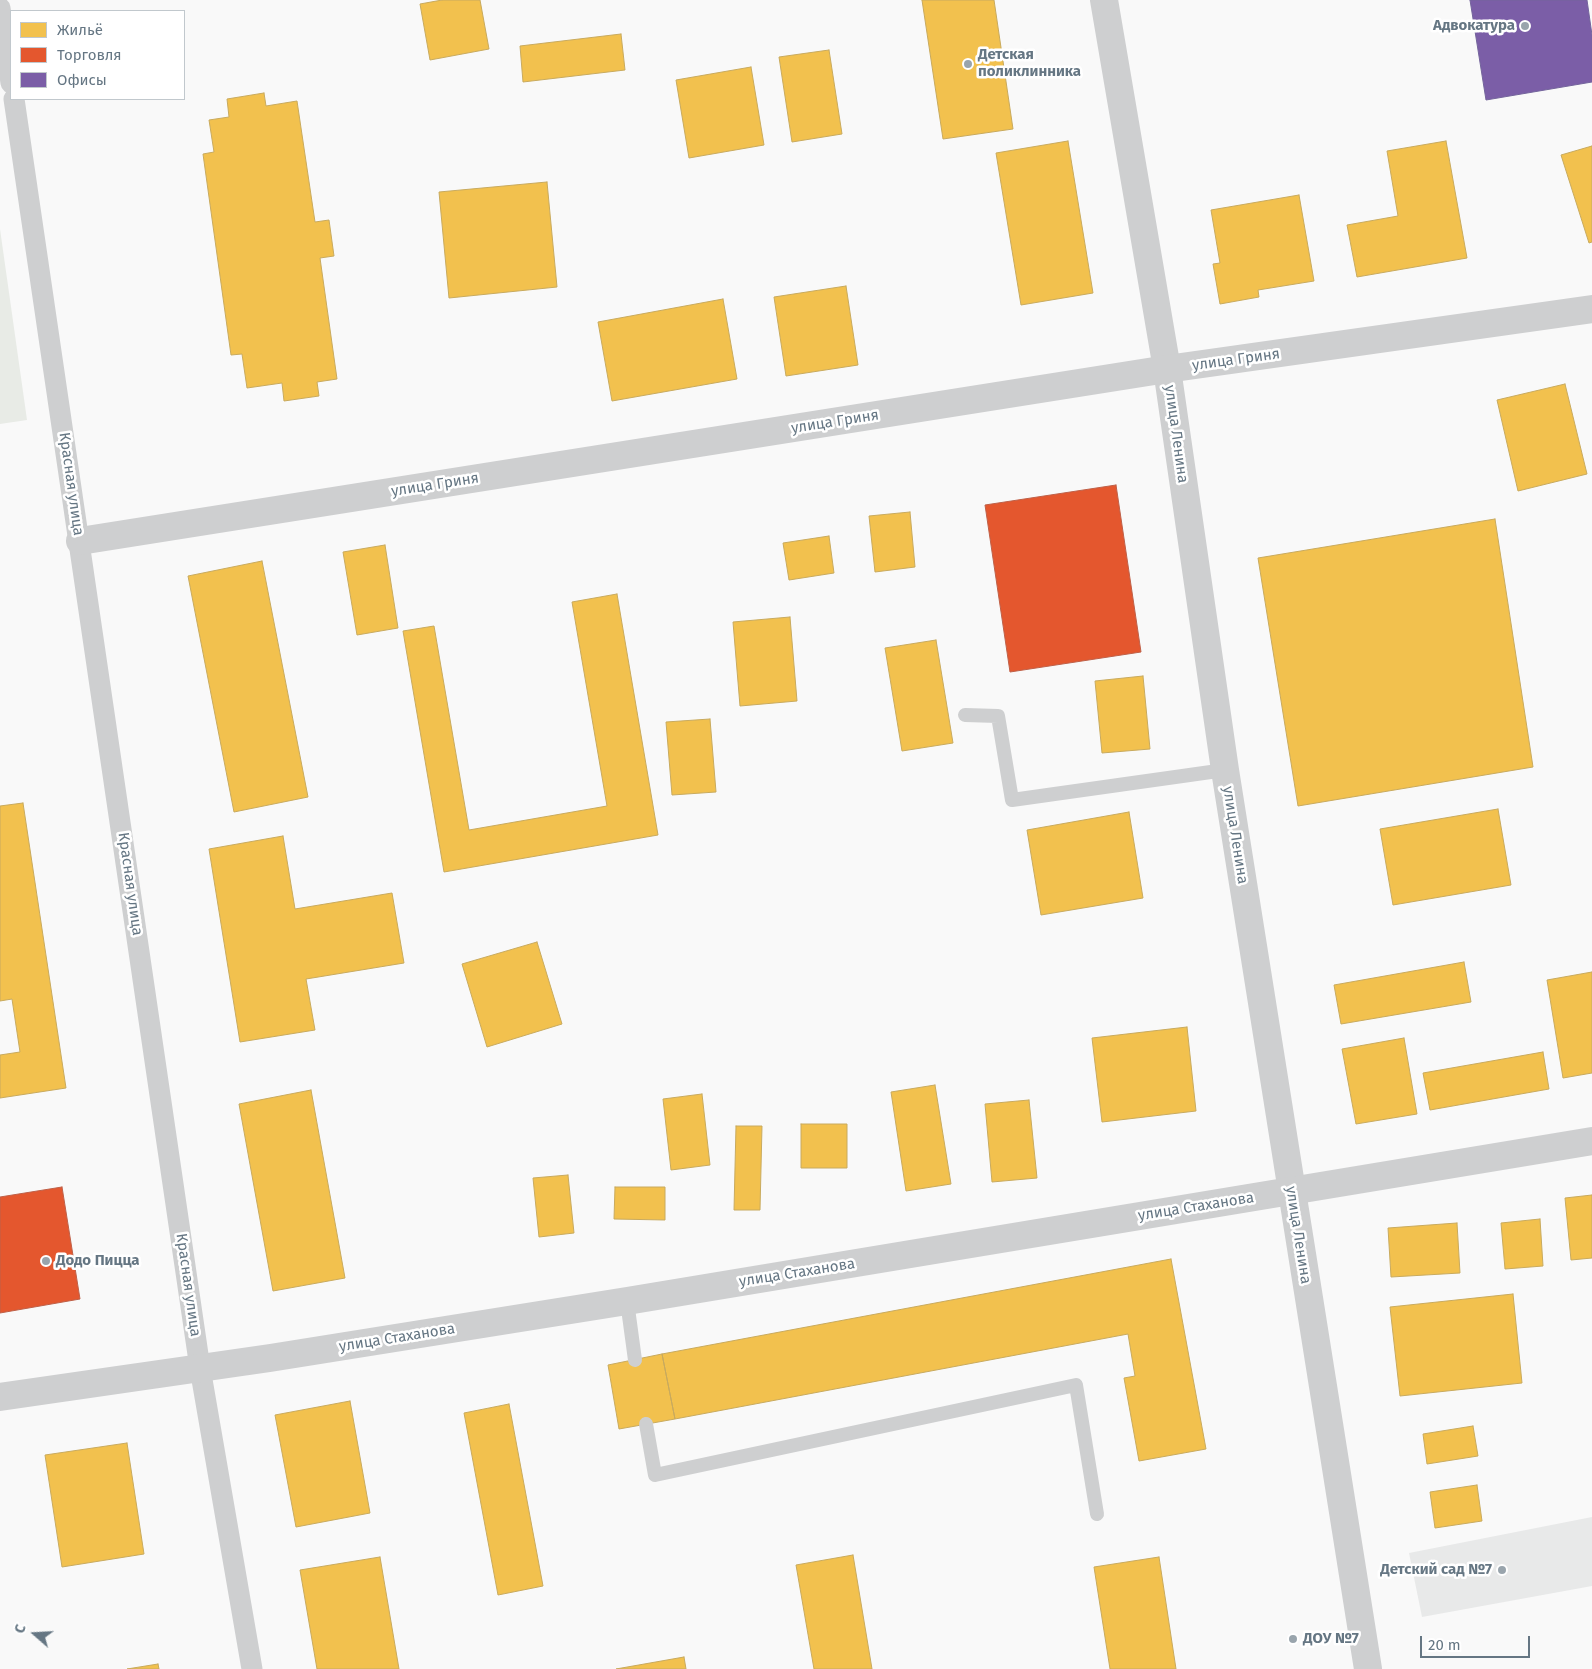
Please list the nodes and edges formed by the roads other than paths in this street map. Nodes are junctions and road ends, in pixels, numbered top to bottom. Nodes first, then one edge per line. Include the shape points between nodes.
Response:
1 (1104, 0) edge
2 (0, 8) edge
3 (10, 76) edge
4 (14, 100) edge
5 (1592, 309) edge
6 (1167, 369) junction
7 (80, 541) junction
8 (966, 715) dead end
9 (1225, 770) junction
10 (1592, 1141) edge
11 (1291, 1192) junction
12 (627, 1301) junction
13 (635, 1360) dead end
14 (200, 1368) junction
15 (0, 1397) edge
16 (646, 1424) dead end
17 (1097, 1514) dead end
18 (252, 1669) edge
19 (1368, 1669) edge

1 - 6 street, улица Ленина
2 - 3 street
4 - 7 street, Красная улица
5 - 6 street, улица Гриня
6 - 7 street, улица Гриня
6 - 9 street, улица Ленина
7 - 14 street, Красная улица
8 - 9 lane via 998,716 1012,800
9 - 11 street, улица Ленина
10 - 11 street, улица Стаханова
11 - 12 street, улица Стаханова
11 - 19 street, улица Ленина
12 - 13 lane
12 - 14 street, улица Стаханова
14 - 15 street, улица Стаханова
14 - 18 street, Красная улица
16 - 17 lane via 655,1475 1076,1385

